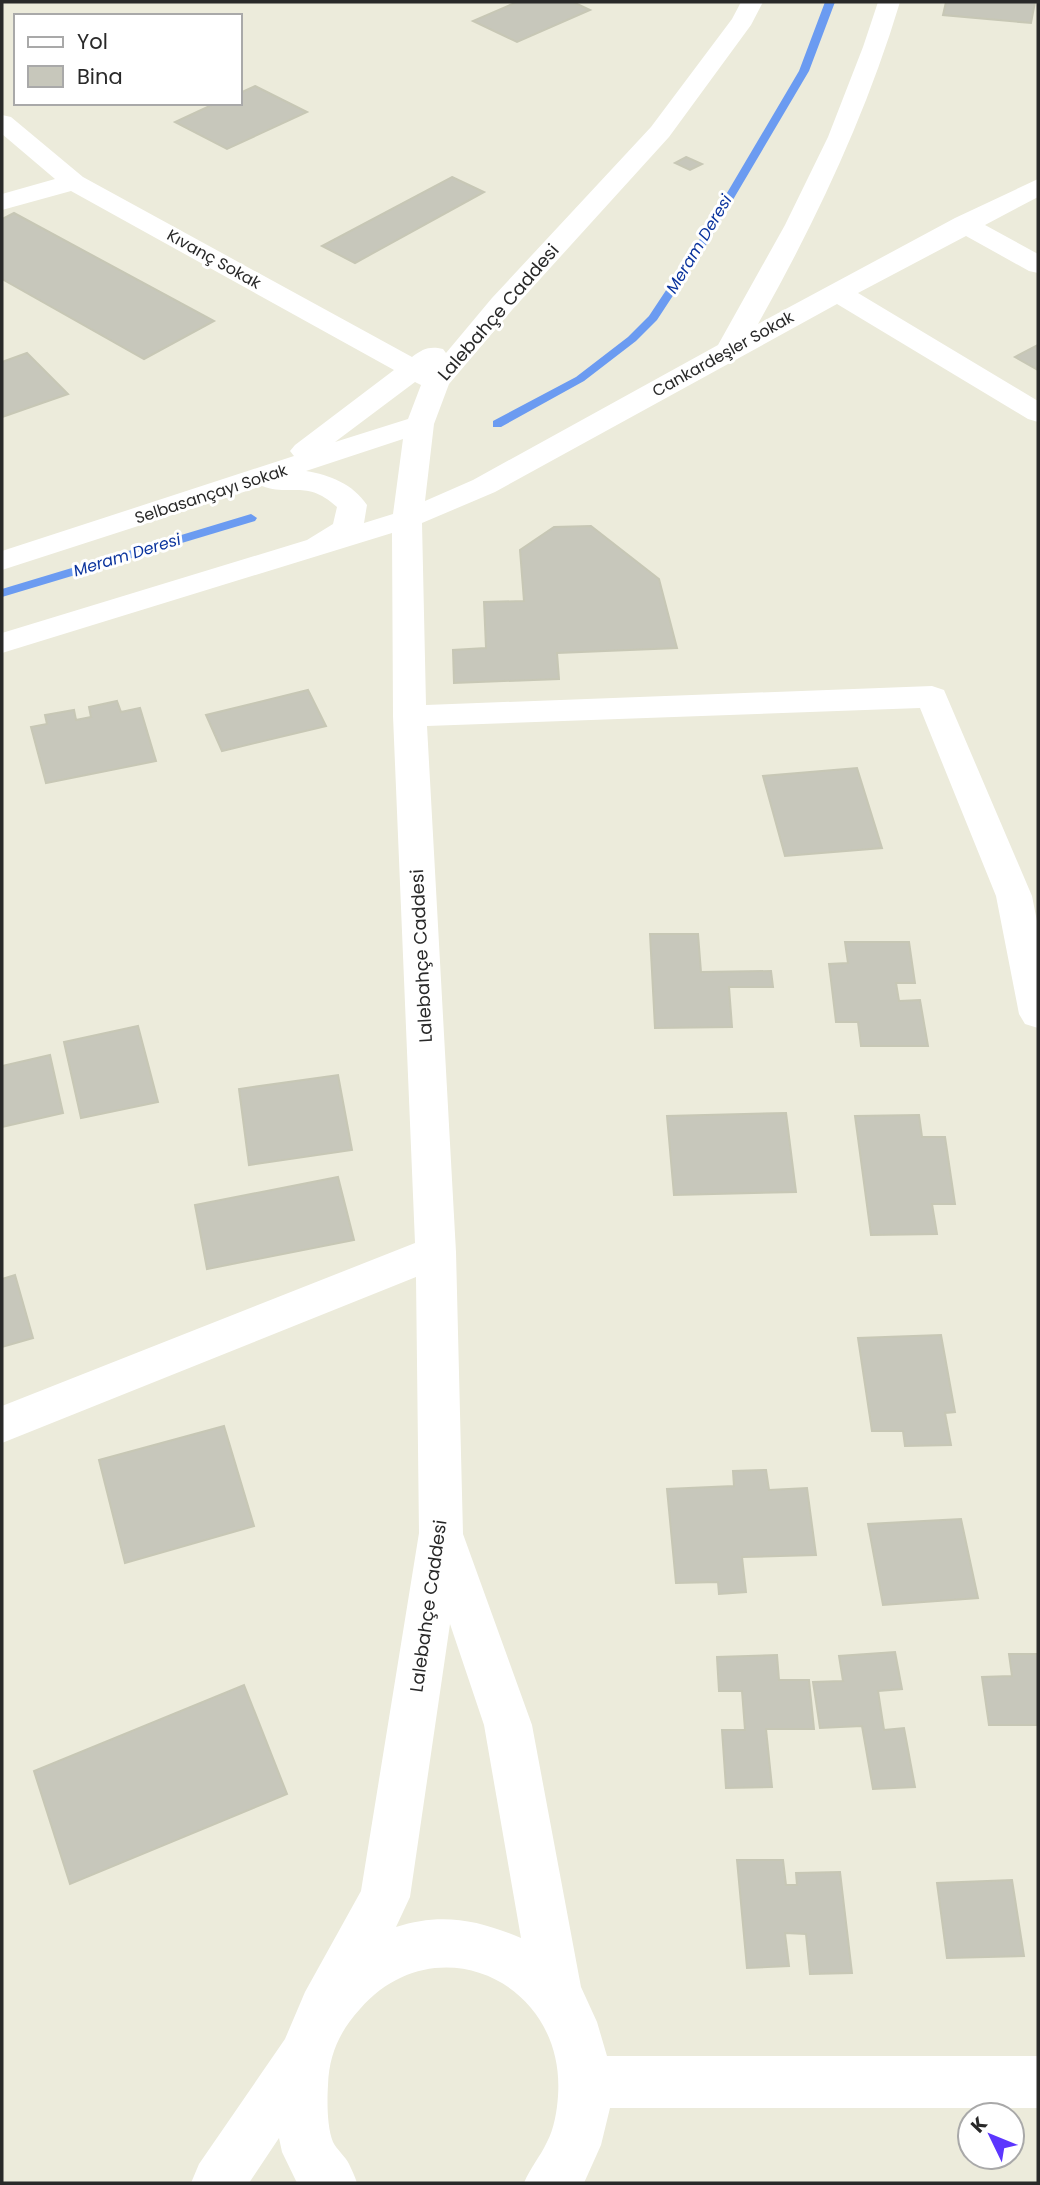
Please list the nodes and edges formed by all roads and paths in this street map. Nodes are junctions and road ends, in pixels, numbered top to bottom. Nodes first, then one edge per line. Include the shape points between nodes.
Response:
1 (752, 2) edge
2 (889, 2) edge
3 (2, 122) edge
4 (74, 181) junction
5 (1038, 187) edge
6 (2, 202) edge
7 (964, 224) junction
8 (1038, 265) edge
9 (837, 292) junction
10 (729, 350) junction
11 (426, 375) junction
12 (1038, 413) edge
13 (420, 425) junction
14 (250, 482) junction
15 (407, 519) junction
16 (306, 551) junction
17 (2, 561) edge
18 (2, 643) edge
19 (410, 716) junction
20 (1038, 1014) edge
21 (436, 1252) junction
22 (2, 1425) edge
23 (441, 1532) junction
24 (557, 1997) junction
25 (314, 2032) junction
26 (586, 2082) junction
27 (1038, 2082) edge
28 (218, 2183) edge
29 (330, 2183) edge
30 (551, 2183) edge

1 - 11 street, Lalebahçe Caddesi via 660,132 502,304
2 - 10 street via 873,61 783,256
3 - 4 street, Kıvanç Sokak
4 - 6 street
4 - 11 street, Kıvanç Sokak
5 - 7 street, Cankardeşler Sokak
7 - 8 street
7 - 9 street, Cankardeşler Sokak
9 - 10 street, Cankardeşler Sokak
9 - 12 street
10 - 15 street, Cankardeşler Sokak via 484,486
11 - 13 street, Lalebahçe Caddesi
11 - 14 street
13 - 14 street, Selbasançayı Sokak
13 - 15 street, Lalebahçe Caddesi
14 - 16 street via 307,478 335,489 352,505 347,529
14 - 17 street, Selbasançayı Sokak
15 - 16 street, Cankardeşler Sokak
15 - 19 street, Lalebahçe Caddesi
16 - 18 street
19 - 20 street via 932,697 1014,896
19 - 21 street, Lalebahçe Caddesi
21 - 22 street
21 - 23 street, Lalebahçe Caddesi
23 - 24 street via 508,1725
23 - 25 street, Lalebahçe Caddesi via 385,1898
24 - 25 street via 523,1966 503,1956 483,1947 439,1942 394,1952 355,1975
24 - 26 street via 579,2038
25 - 28 street, Lalebahçe Caddesi
25 - 29 street via 299,2104 309,2152
26 - 27 street
26 - 30 street via 579,2134

